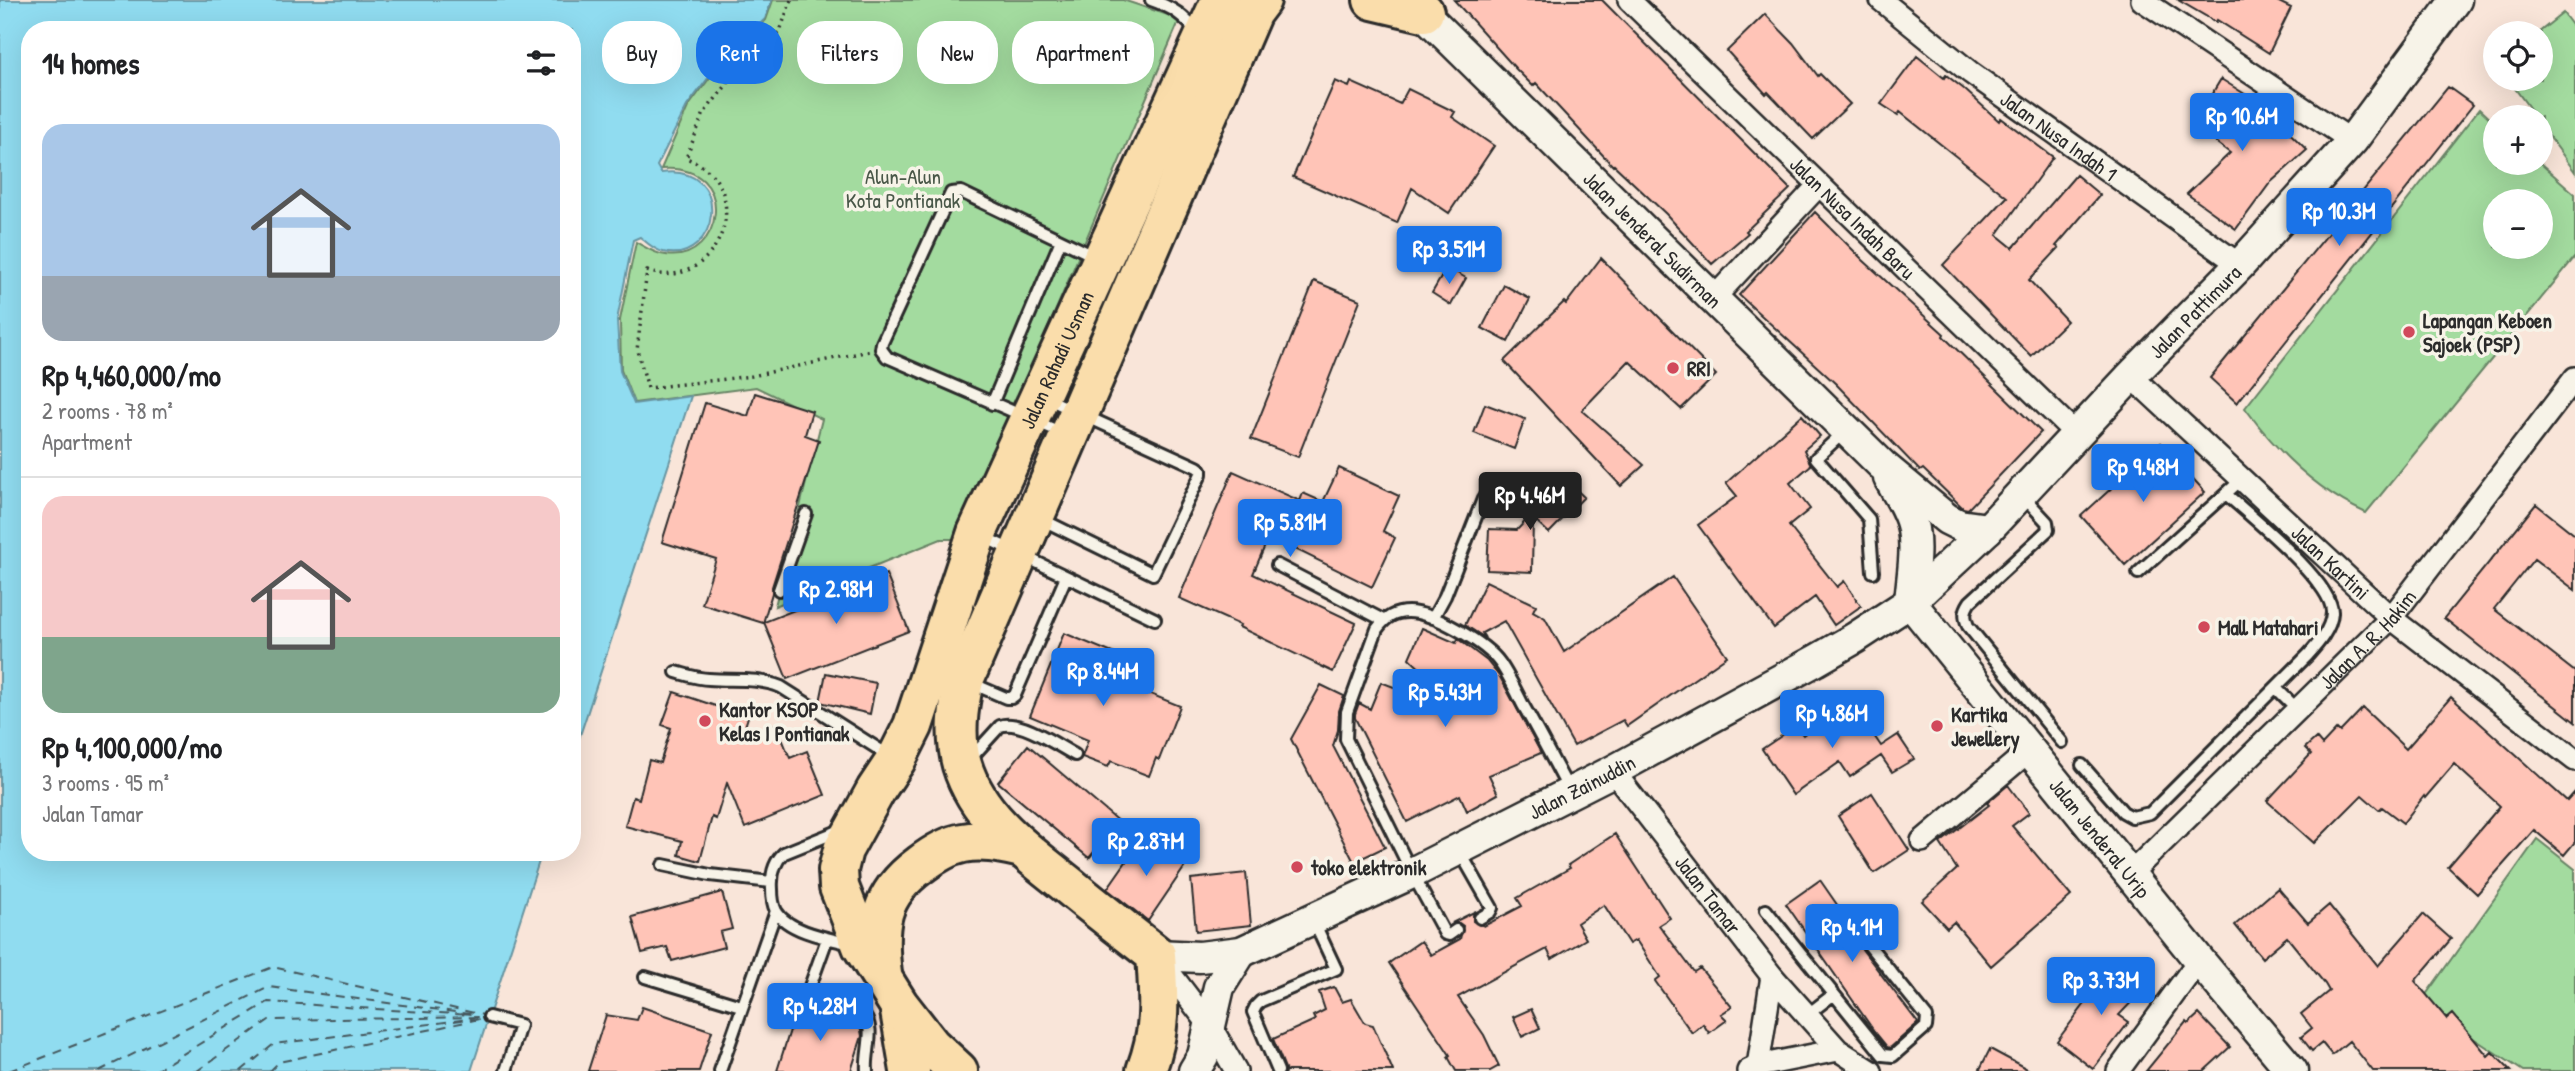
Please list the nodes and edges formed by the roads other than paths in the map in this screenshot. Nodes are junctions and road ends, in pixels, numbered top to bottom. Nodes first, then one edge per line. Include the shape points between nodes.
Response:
1 (1151, 0) edge
2 (1373, 0) edge
3 (1629, 0) edge
4 (1881, 0) edge
5 (2142, 0) edge
6 (2456, 0) edge
7 (1239, 4) edge
8 (1417, 6) edge
9 (1218, 48) junction
10 (2352, 141) junction
11 (1819, 185) junction
12 (1061, 240) junction
13 (2240, 265) junction
14 (1120, 269) junction
15 (1713, 299) junction
16 (2131, 376) junction
17 (2575, 378) edge
18 (992, 404) junction
19 (1035, 408) junction
20 (1075, 424) junction
21 (1846, 430) junction
22 (2076, 434) junction
23 (1882, 465) junction
24 (2233, 487) junction
25 (2021, 494) junction
26 (1483, 499) dead end
27 (806, 514) dead end
28 (1035, 516) junction
29 (1988, 529) junction
30 (977, 533) junction
31 (1019, 553) junction
32 (1277, 565) dead end
33 (1873, 572) dead end
34 (2138, 573) dead end
35 (1066, 577) junction
36 (779, 590) dead end
37 (1910, 602) junction
38 (1433, 618) junction
39 (2391, 618) junction
40 (1155, 619) dead end
41 (1383, 620) junction
42 (676, 672) dead end
43 (948, 673) junction
44 (2276, 688) junction
45 (2015, 709) junction
46 (2298, 710) junction
47 (2062, 742) dead end
48 (2030, 750) junction
49 (1075, 755) dead end
50 (896, 760) junction
51 (2575, 760) edge
52 (2082, 765) dead end
53 (963, 767) junction
54 (1613, 771) junction
55 (1570, 793) junction
56 (858, 823) junction
57 (1922, 841) dead end
58 (1022, 848) junction
59 (1458, 849) junction
60 (663, 865) dead end
61 (1412, 873) junction
62 (2130, 874) junction
63 (771, 882) junction
64 (1766, 910) dead end
65 (776, 911) junction
66 (1480, 918) dead end
67 (1312, 919) junction
68 (1456, 930) dead end
69 (1864, 939) dead end
70 (844, 942) junction
71 (1241, 952) junction
72 (1156, 955) junction
73 (2199, 960) junction
74 (1772, 976) junction
75 (645, 977) dead end
76 (891, 992) junction
77 (1834, 994) junction
78 (741, 1006) junction
79 (1807, 1015) junction
80 (488, 1017) dead end
81 (1211, 1027) junction
82 (1838, 1050) junction
83 (1753, 1068) edge
84 (506, 1071) edge
85 (720, 1071) edge
86 (867, 1071) edge
87 (910, 1071) edge
88 (958, 1071) edge
89 (1146, 1071) edge
90 (1194, 1071) edge
91 (1236, 1071) edge
92 (1278, 1071) edge
93 (1871, 1071) edge
94 (2118, 1071) edge
95 (2291, 1071) edge

1 - 9 lane via 1187,18
2 - 8 highway
3 - 11 street, Jalan Nusa Indah Baru
4 - 13 street, Jalan Nusa Indah 1 via 1971,73
5 - 10 street
6 - 10 street, Jalan Pattimura
7 - 9 highway, Jalan Rahadi Usman
8 - 15 street, Jalan Jenderal Sudirman
9 - 14 highway, Jalan Rahadi Usman
10 - 13 street, Jalan Pattimura
11 - 15 street
11 - 22 street, Jalan Nusa Indah Baru
12 - 14 lane
12 - 18 lane
12 - 18 lane via 961,192 951,193 881,349 887,357
13 - 16 street, Jalan Pattimura
14 - 19 highway, Jalan Rahadi Usman
14 - 20 highway, Jalan Rahadi Usman
15 - 21 street, Jalan Jenderal Sudirman
16 - 22 street, Jalan Pattimura
16 - 24 street, Jalan Kartini
17 - 39 street, Jalan A. R. Hakim
18 - 19 lane
19 - 20 lane
19 - 20 lane
19 - 30 highway, Jalan Rahadi Usman
20 - 28 highway, Jalan Rahadi Usman
20 - 28 lane via 1197,467 1200,474 1153,574
21 - 23 street, Jalan Jenderal Sudirman
21 - 33 lane via 1816,458 1869,519
22 - 25 street, Jalan Pattimura
23 - 29 street, Jalan Jenderal Sudirman via 1947,519
23 - 37 street, Jalan Jenderal Sudirman via 1913,528
24 - 34 lane
24 - 39 street, Jalan Kartini
24 - 44 lane via 2316,578 2331,606 2332,615 2319,642
25 - 29 street, Jalan Pattimura
25 - 45 lane via 2047,522 2048,530 1965,609 1968,626
26 - 38 lane
27 - 36 lane
28 - 31 highway, Jalan Rahadi Usman
29 - 37 street, Jalan Pattimura
30 - 31 lane
30 - 43 highway, Jalan Rahadi Usman
31 - 35 lane
31 - 43 highway, Jalan Rahadi Usman
32 - 41 lane
35 - 40 lane
35 - 43 lane via 1015,695 1006,698
37 - 45 street, Jalan Jenderal Urip
37 - 54 street, Jalan Zainuddin via 1835,650
38 - 41 lane via 1408,612
38 - 55 lane via 1484,647 1499,662
39 - 46 street, Jalan A. R. Hakim
39 - 51 street, Jalan Kartini
41 - 61 lane via 1347,712 1346,739
42 - 50 lane via 707,679 767,681
43 - 50 highway, Jalan Rahadi Usman
43 - 53 highway, Jalan Rahadi Usman
44 - 46 lane
44 - 52 lane via 2141,817 2123,811
45 - 47 lane
45 - 48 street, Jalan Jenderal Urip
46 - 62 street, Jalan A. R. Hakim
48 - 57 street
48 - 62 street, Jalan Jenderal Urip
49 - 53 lane via 1020,726 1007,724
50 - 56 highway, Jalan Rahadi Usman
53 - 58 highway, Jalan Rahadi Usman via 992,818
54 - 55 street, Jalan Zainuddin
54 - 74 street, Jalan Tamar
55 - 59 street, Jalan Zainuddin
56 - 63 lane via 784,853 777,859
56 - 70 highway, Jalan Rahadi Usman via 838,870
58 - 72 highway, Jalan Rahadi Usman
58 - 76 highway via 965,842 909,873 894,888 879,926
59 - 61 street, Jalan Zainuddin
59 - 66 lane via 1492,908
60 - 63 lane
61 - 67 street, Jalan Zainuddin
61 - 68 lane via 1445,934
62 - 73 street, Jalan Jenderal Urip
63 - 65 lane
64 - 77 lane
65 - 70 lane via 798,929
65 - 78 lane
67 - 71 street, Jalan Zainuddin
67 - 92 lane via 1336,969 1255,1006 1254,1019
69 - 77 lane via 1925,1012 1926,1027 1898,1054 1888,1057
70 - 76 highway, Jalan Rahadi Usman
70 - 86 lane via 808,992 867,1018
71 - 72 street, Jalan Zainuddin via 1200,957
71 - 81 street via 1219,987
72 - 81 street
72 - 89 highway via 1160,1011 1155,1048
73 - 94 street
73 - 95 street, Jalan Jenderal Urip
74 - 79 street, Jalan Tamar
74 - 83 street
75 - 78 lane
76 - 87 highway via 907,1038
76 - 88 highway via 932,1046
77 - 79 lane
78 - 85 lane
79 - 82 street, Jalan Tamar
80 - 84 lane via 520,1025
81 - 90 street
81 - 91 street
82 - 83 street
82 - 93 street, Jalan Tamar

